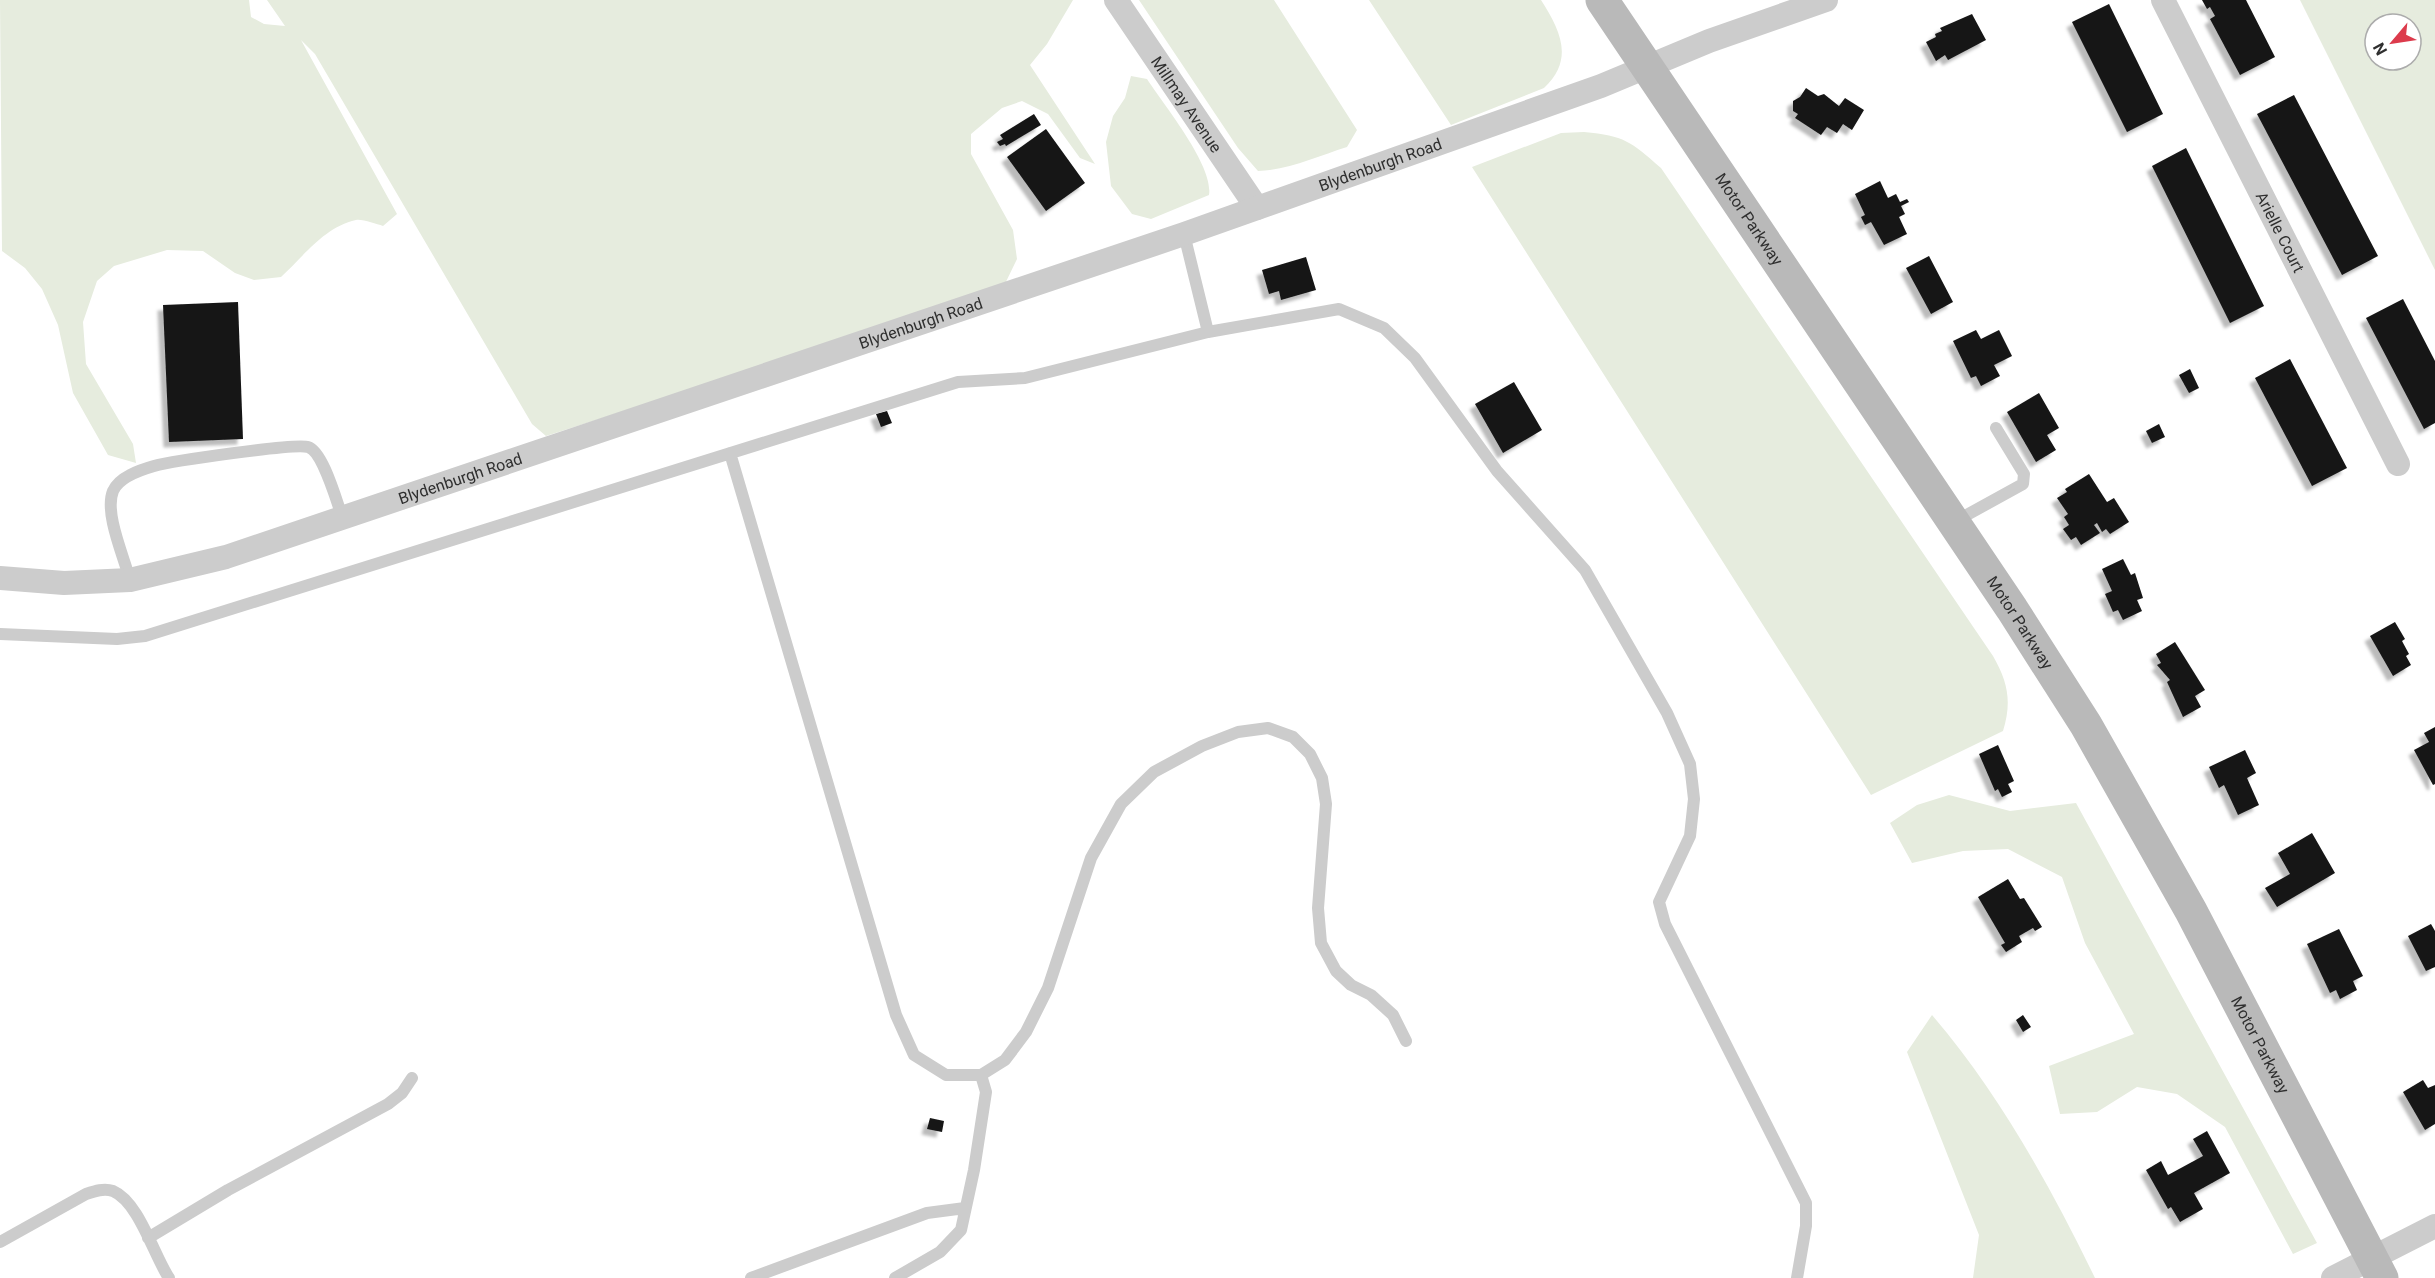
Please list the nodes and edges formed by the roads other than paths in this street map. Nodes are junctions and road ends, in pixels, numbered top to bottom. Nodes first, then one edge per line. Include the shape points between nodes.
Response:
1 (1116, 0) edge
2 (1602, 0) edge
3 (1826, 0) edge
4 (2163, 0) edge
5 (1646, 67) junction
6 (1257, 208) junction
7 (1184, 234) junction
8 (1208, 332) junction
9 (1996, 428) dead end
10 (730, 453) junction
11 (2398, 464) dead end
12 (343, 519) junction
13 (1953, 523) junction
14 (0, 578) edge
15 (130, 580) junction
16 (0, 634) edge
17 (1406, 1041) dead end
18 (981, 1075) junction
19 (412, 1078) dead end
20 (965, 1208) junction
21 (2435, 1226) edge
22 (148, 1238) junction
23 (0, 1242) edge
24 (2377, 1268) edge
25 (169, 1278) edge
26 (751, 1278) edge
27 (895, 1278) edge
28 (1797, 1278) edge
29 (2333, 1278) edge

1 - 6 street, Millmay Avenue
2 - 5 main road, Motor Parkway
3 - 5 street, Blydenburgh Road
4 - 11 street, Arielle Court
5 - 6 street, Blydenburgh Road
5 - 13 main road, Motor Parkway
6 - 7 street, Blydenburgh Road
7 - 8 lane
7 - 12 street, Blydenburgh Road
8 - 10 lane via 1025,378 958,382
8 - 28 lane via 1339,309 1384,328 1415,358 1497,471 1585,570 1667,713 1690,764 1694,799 1690,836 1659,902 1665,924 1806,1203
9 - 13 lane via 2024,474 2023,484
10 - 16 lane via 145,636 117,639
10 - 18 lane via 896,1015 914,1055 946,1075
12 - 15 street, Blydenburgh Road via 226,557
12 - 15 lane via 319,455 308,447 154,466 120,480 112,492 111,512
13 - 24 main road, Motor Parkway via 2086,725 2163,860
14 - 15 street, Blydenburgh Road via 64,583
17 - 18 lane via 1393,1015 1336,971 1321,943 1318,908 1326,804 1322,778 1310,754 1293,736 1268,728 1238,732 1202,746 1154,772 1121,804 1091,858 1047,988 1026,1032 1005,1060
18 - 20 lane via 986,1092
19 - 22 lane via 388,1104
20 - 26 lane via 927,1212
20 - 27 lane via 961,1230 940,1252
21 - 24 street
22 - 23 lane via 123,1198 100,1190
22 - 25 lane
24 - 29 street

